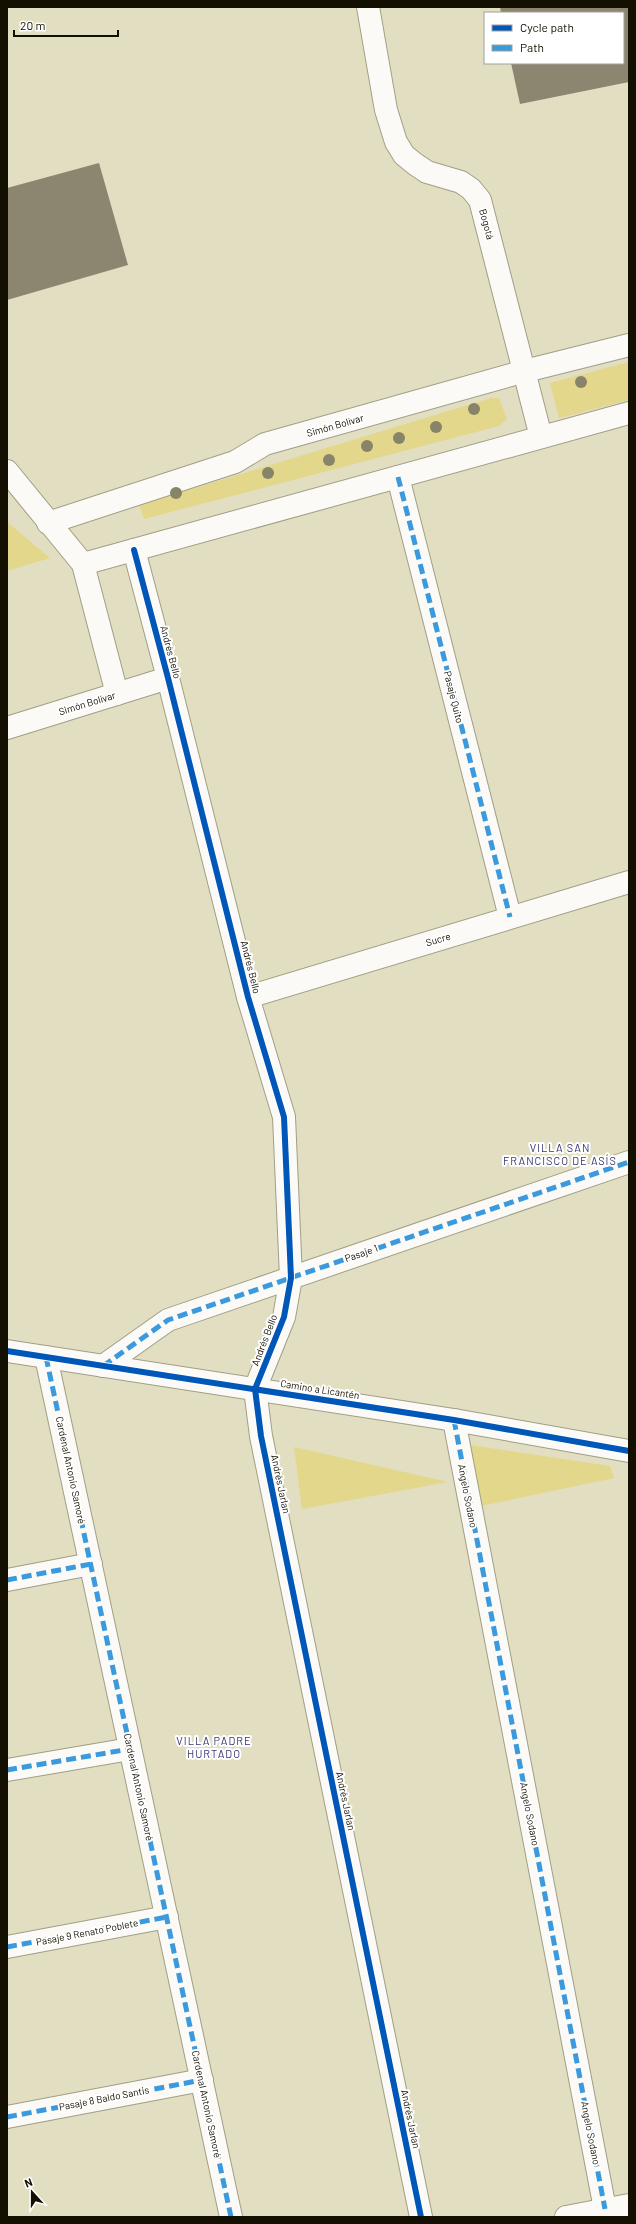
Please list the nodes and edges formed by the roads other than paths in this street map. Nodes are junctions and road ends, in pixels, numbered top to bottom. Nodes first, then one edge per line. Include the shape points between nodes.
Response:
1 (368, 7) edge
2 (629, 345) edge
3 (525, 372) junction
4 (629, 413) edge
5 (541, 438) junction
6 (7, 471) edge
7 (398, 477) junction
8 (48, 523) junction
9 (134, 550) junction
10 (84, 564) junction
11 (168, 678) junction
12 (117, 694) junction
13 (7, 728) edge
14 (629, 882) edge
15 (510, 918) junction
16 (248, 997) junction
17 (629, 1162) edge
18 (291, 1278) junction
19 (7, 1351) edge
20 (46, 1357) junction
21 (103, 1366) junction
22 (255, 1389) junction
23 (454, 1420) junction
24 (629, 1451) edge
25 (91, 1564) junction
26 (7, 1580) edge
27 (130, 1749) junction
28 (7, 1770) edge
29 (167, 1917) junction
30 (7, 1947) edge
31 (202, 2080) junction
32 (7, 2117) edge
33 (629, 2205) edge
34 (605, 2209) junction
35 (231, 2217) edge
36 (421, 2217) edge
37 (566, 2217) edge

1 - 3 street, Bogotá via 386,110 396,142 404,155 415,164 427,172 461,182 480,200
2 - 3 street, Simón Bolívar
3 - 5 street, Bogotá
3 - 8 street, Simón Bolívar via 265,444 235,462
4 - 5 street
5 - 7 street
6 - 8 street
7 - 9 street
7 - 15 street, Pasaje Quito
8 - 10 street
9 - 10 street
9 - 11 street, Andrés Bello
10 - 12 street
11 - 12 street, Simón Bolívar
11 - 16 street, Andrés Bello
12 - 13 street, Simón Bolívar
14 - 15 street, Sucre
15 - 16 street, Sucre
16 - 18 street, Andrés Bello via 284,1117
17 - 18 street, Pasaje 1
18 - 21 street, Pasaje 1 via 168,1320
18 - 22 street, Andrés Bello via 284,1317
19 - 20 street, Camino a Licantén
20 - 21 street, Camino a Licantén
20 - 25 street, Cardenal Antonio Samoré
21 - 22 street, Camino a Licantén
22 - 23 street, Camino a Licantén
22 - 36 street, Andrés Jarlan via 264,1452
23 - 24 street, Camino a Licantén
23 - 34 street, Angelo Sodano
25 - 26 street
25 - 27 street, Cardenal Antonio Samoré
27 - 28 street
27 - 29 street, Cardenal Antonio Samoré
29 - 30 street, Pasaje 9 Renato Poblete
29 - 31 street, Cardenal Antonio Samoré
31 - 32 street, Pasaje 8 Baldo Santis
31 - 35 street, Cardenal Antonio Samoré
33 - 34 street
34 - 37 street

